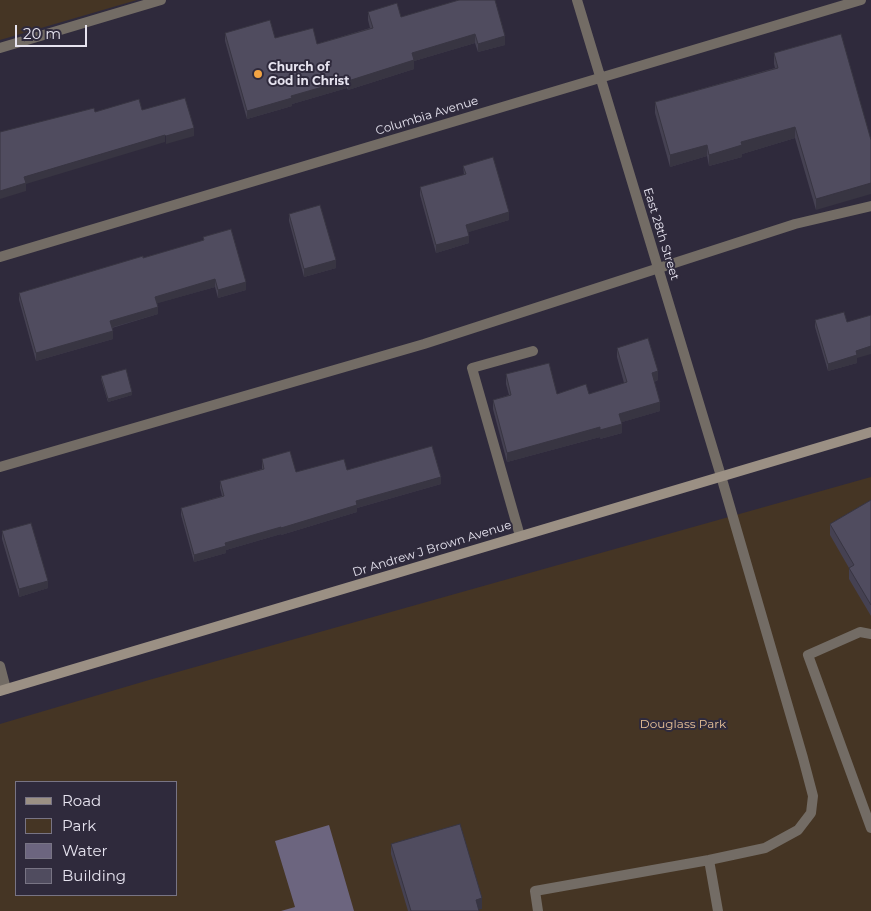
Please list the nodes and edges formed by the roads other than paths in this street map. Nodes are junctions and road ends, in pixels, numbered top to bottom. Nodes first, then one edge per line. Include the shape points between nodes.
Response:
1 (161, 0) edge
2 (577, 0) edge
3 (861, 0) edge
4 (0, 48) edge
5 (601, 77) junction
6 (871, 206) edge
7 (0, 257) edge
8 (659, 270) junction
9 (533, 351) dead end
10 (871, 432) edge
11 (0, 467) edge
12 (721, 476) junction
13 (520, 536) junction
14 (871, 634) edge
15 (0, 666) edge
16 (3, 690) edge
17 (871, 828) edge
18 (709, 860) junction
19 (538, 911) edge
20 (718, 911) edge

1 - 4 street
2 - 5 street, East 28th Street
3 - 5 street, Columbia Avenue
5 - 7 street, Columbia Avenue
5 - 8 street, East 28th Street
6 - 8 street via 795,224
8 - 11 street via 424,344
8 - 12 street, East 28th Street
9 - 13 street via 472,368
10 - 12 main road, Dr Andrew J Brown Avenue
12 - 13 main road, Dr Andrew J Brown Avenue
12 - 18 street, East 28th Street via 813,796 811,813 798,830 765,848
13 - 16 main road, Dr Andrew J Brown Avenue
14 - 17 street via 860,632 808,655
15 - 16 street
18 - 19 street, East 28th Street via 535,891
18 - 20 street

